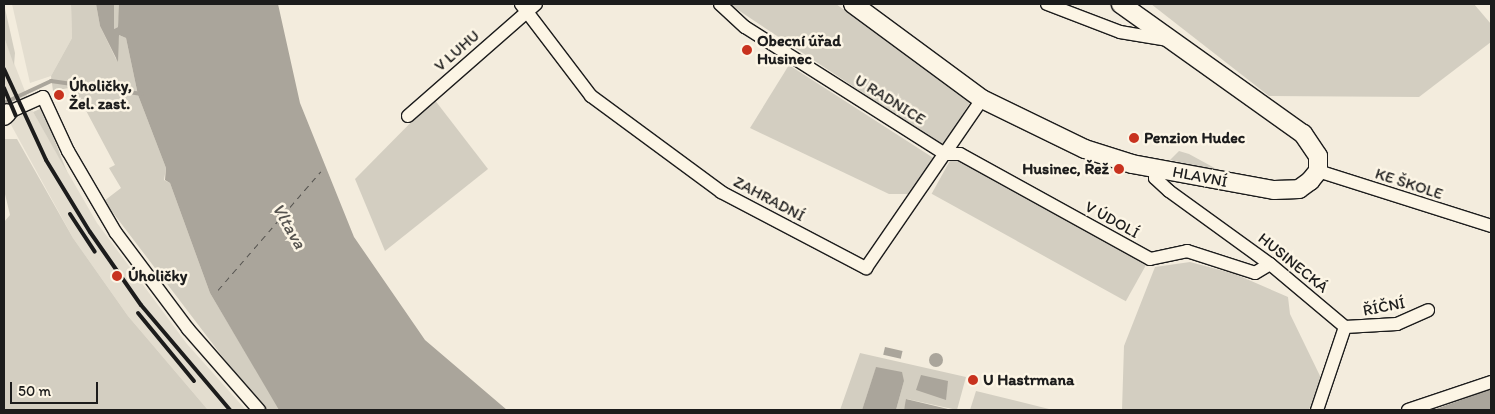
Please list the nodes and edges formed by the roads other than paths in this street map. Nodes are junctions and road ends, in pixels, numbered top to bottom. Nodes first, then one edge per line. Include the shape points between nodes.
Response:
1 (720, 4) edge
2 (853, 4) edge
3 (1047, 4) edge
4 (1121, 4) edge
5 (528, 6) edge
6 (1170, 40) junction
7 (982, 99) junction
8 (5, 114) edge
9 (408, 116) dead end
10 (945, 154) junction
11 (1157, 169) junction
12 (1318, 171) junction
13 (1491, 226) edge
14 (1270, 264) junction
15 (1428, 310) dead end
16 (1345, 327) junction
17 (1491, 382) edge
18 (258, 410) edge
19 (1316, 410) edge
20 (1408, 410) edge

1 - 10 street, U RADNICE via 745,27
2 - 7 street, HLAVNÍ
3 - 6 street via 1120,32
4 - 6 street
5 - 9 street, V LUHU
5 - 10 street, ZAHRADNÍ via 591,96 721,192 866,268
6 - 12 street via 1303,134 1317,152
7 - 10 street, ZAHRADNÍ
7 - 11 street, HLAVNÍ via 1085,149
8 - 18 street via 43,98 68,151 116,232 188,329
10 - 14 street, V ÚDOLÍ via 960,154 1150,259 1187,250 1255,273
11 - 12 street, HLAVNÍ via 1280,191 1305,186
11 - 14 street, HUSINECKÁ via 1156,178 1169,191
12 - 13 street, KE ŠKOLE
14 - 16 street, HUSINECKÁ
15 - 16 street, ŘÍČNÍ via 1397,324
16 - 19 street
17 - 20 street

